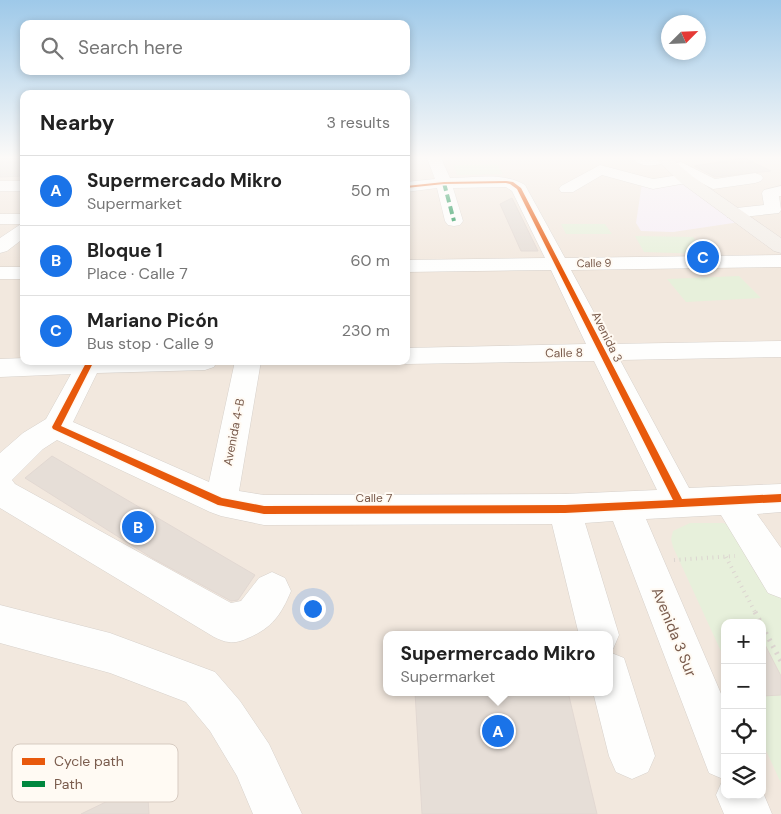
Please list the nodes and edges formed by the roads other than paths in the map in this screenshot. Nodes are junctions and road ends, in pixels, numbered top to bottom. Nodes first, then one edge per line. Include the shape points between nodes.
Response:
1 (447, 196) edge
2 (523, 196) edge
3 (714, 196) edge
4 (771, 196) edge
5 (733, 212) junction
6 (0, 219) edge
7 (20, 219) edge
8 (454, 221) dead end
9 (20, 232) edge
10 (0, 247) edge
11 (779, 248) edge
12 (558, 263) junction
13 (410, 266) edge
14 (20, 273) edge
15 (0, 274) edge
16 (781, 349) edge
17 (602, 352) junction
18 (410, 356) edge
19 (54, 365) edge
20 (89, 365) edge
21 (247, 365) edge
22 (0, 368) edge
23 (56, 427) junction
24 (0, 472) edge
25 (0, 489) edge
26 (781, 498) edge
27 (730, 501) junction
28 (220, 502) junction
29 (680, 504) junction
30 (624, 507) junction
31 (565, 509) junction
32 (774, 568) edge
33 (272, 591) dead end
34 (0, 624) edge
35 (598, 631) edge
36 (613, 687) edge
37 (724, 754) edge
38 (632, 756) dead end
39 (742, 799) edge
40 (278, 814) edge
41 (748, 814) edge

1 - 8 street
2 - 12 street, Avenida 3
3 - 5 main road
4 - 5 street via 773,209
5 - 11 main road
6 - 7 street
9 - 10 street
11 - 12 street, Calle 9
12 - 13 street, Calle 9
12 - 17 street, Avenida 3
14 - 15 street
16 - 17 street, Calle 8
17 - 18 street, Calle 8
17 - 29 street, Avenida 3
19 - 22 street
20 - 23 street
21 - 28 street, Avenida 4-B
23 - 24 street via 33,442
23 - 28 street, Calle 7
25 - 33 street via 228,623 244,622 256,613
26 - 27 street, Calle 7
27 - 29 street, Calle 7
27 - 32 street
28 - 31 street, Calle 7 via 264,510
29 - 30 street, Calle 7
30 - 31 street, Calle 7
30 - 37 street, Avenida 3 Sur
31 - 35 street
34 - 40 street via 110,653 200,687 226,716 253,760
36 - 38 street
39 - 41 street

